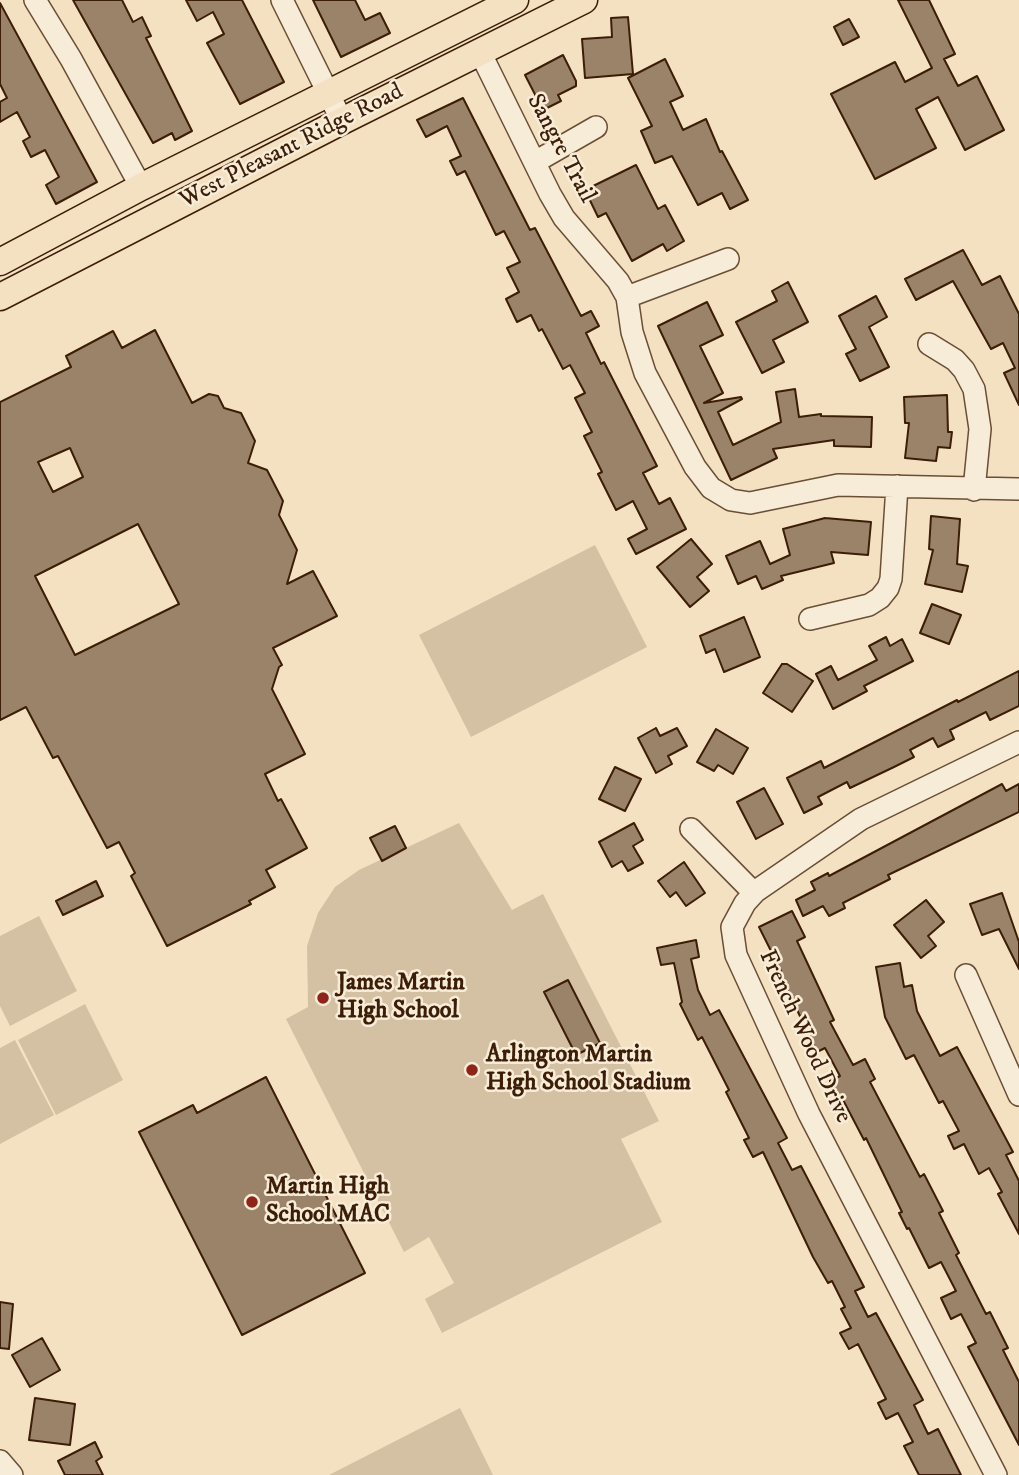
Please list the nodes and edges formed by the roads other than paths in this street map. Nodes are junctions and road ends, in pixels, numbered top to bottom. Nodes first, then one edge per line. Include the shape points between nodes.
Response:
1 (35, 0) edge
2 (282, 0) edge
3 (584, 0) edge
4 (499, 3) edge
5 (480, 52) junction
6 (328, 94) junction
7 (342, 121) junction
8 (596, 127) dead end
9 (535, 162) junction
10 (141, 187) junction
11 (728, 259) dead end
12 (0, 262) edge
13 (0, 297) edge
14 (628, 297) junction
15 (929, 344) dead end
16 (897, 486) junction
17 (1019, 489) edge
18 (974, 490) junction
19 (810, 619) dead end
20 (1019, 742) edge
21 (691, 830) dead end
22 (754, 893) junction
23 (966, 975) dead end
24 (1019, 1095) edge
25 (0, 1461) edge
26 (12, 1475) edge
27 (996, 1475) edge

1 - 10 street
2 - 6 street
3 - 5 main road, West Pleasant Ridge Road
4 - 6 main road, West Pleasant Ridge Road
5 - 7 main road, West Pleasant Ridge Road
5 - 9 street, Sangre Trail
6 - 7 street
6 - 10 main road, West Pleasant Ridge Road
7 - 13 main road, West Pleasant Ridge Road
8 - 9 street
9 - 14 street, Sangre Trail via 564,218
10 - 12 main road, West Pleasant Ridge Road
11 - 14 street
14 - 16 street via 632,332 645,373 711,488 731,500 750,503 838,485
15 - 18 street via 955,360 974,390 980,429
16 - 18 street
16 - 19 street via 888,588 869,605
17 - 18 street
20 - 22 street, French Wood Drive via 862,819
21 - 22 street
22 - 27 street, French Wood Drive via 732,927 736,955 809,1114
23 - 24 street
25 - 26 street

